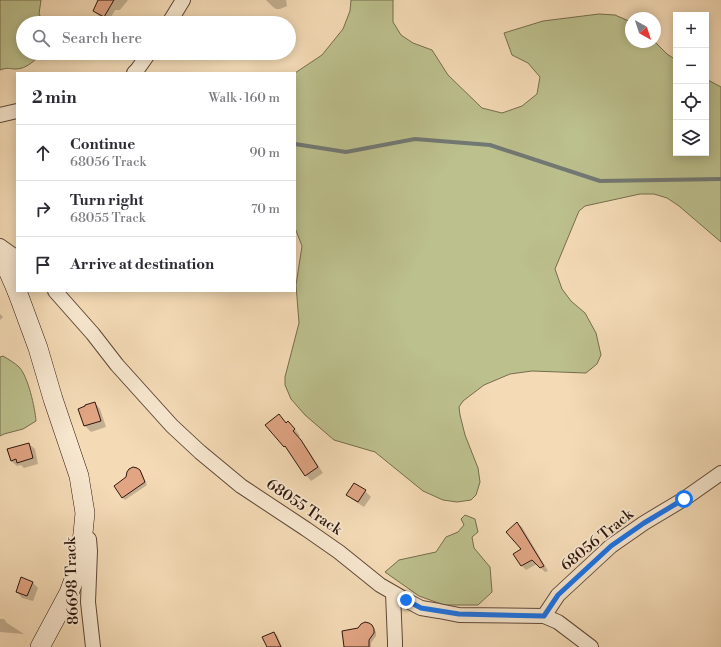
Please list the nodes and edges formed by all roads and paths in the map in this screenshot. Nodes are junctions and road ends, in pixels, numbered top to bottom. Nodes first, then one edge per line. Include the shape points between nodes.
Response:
1 (183, 0) edge
2 (173, 16) edge
3 (144, 60) edge
4 (135, 72) edge
5 (16, 111) edge
6 (0, 116) edge
7 (0, 246) edge
8 (0, 252) edge
9 (16, 257) edge
10 (16, 289) edge
11 (17, 292) edge
12 (56, 292) edge
13 (721, 473) edge
14 (85, 513) junction
15 (393, 593) junction
16 (544, 616) junction
17 (40, 647) edge
18 (93, 647) edge
19 (394, 647) edge
20 (591, 647) edge

1 - 2 street
3 - 4 street
5 - 6 street
7 - 9 street
8 - 10 street
11 - 14 street via 79,476
12 - 15 street, 68055 Track via 139,391 200,452 241,486 317,536
13 - 16 street, 68056 Track via 611,546 558,595
14 - 17 street via 80,563 69,593
14 - 18 street, 86698 Track via 90,551 88,602
15 - 16 street, 68055 Track via 421,608 439,612
15 - 19 street
16 - 20 street, 68055 Track via 558,622

